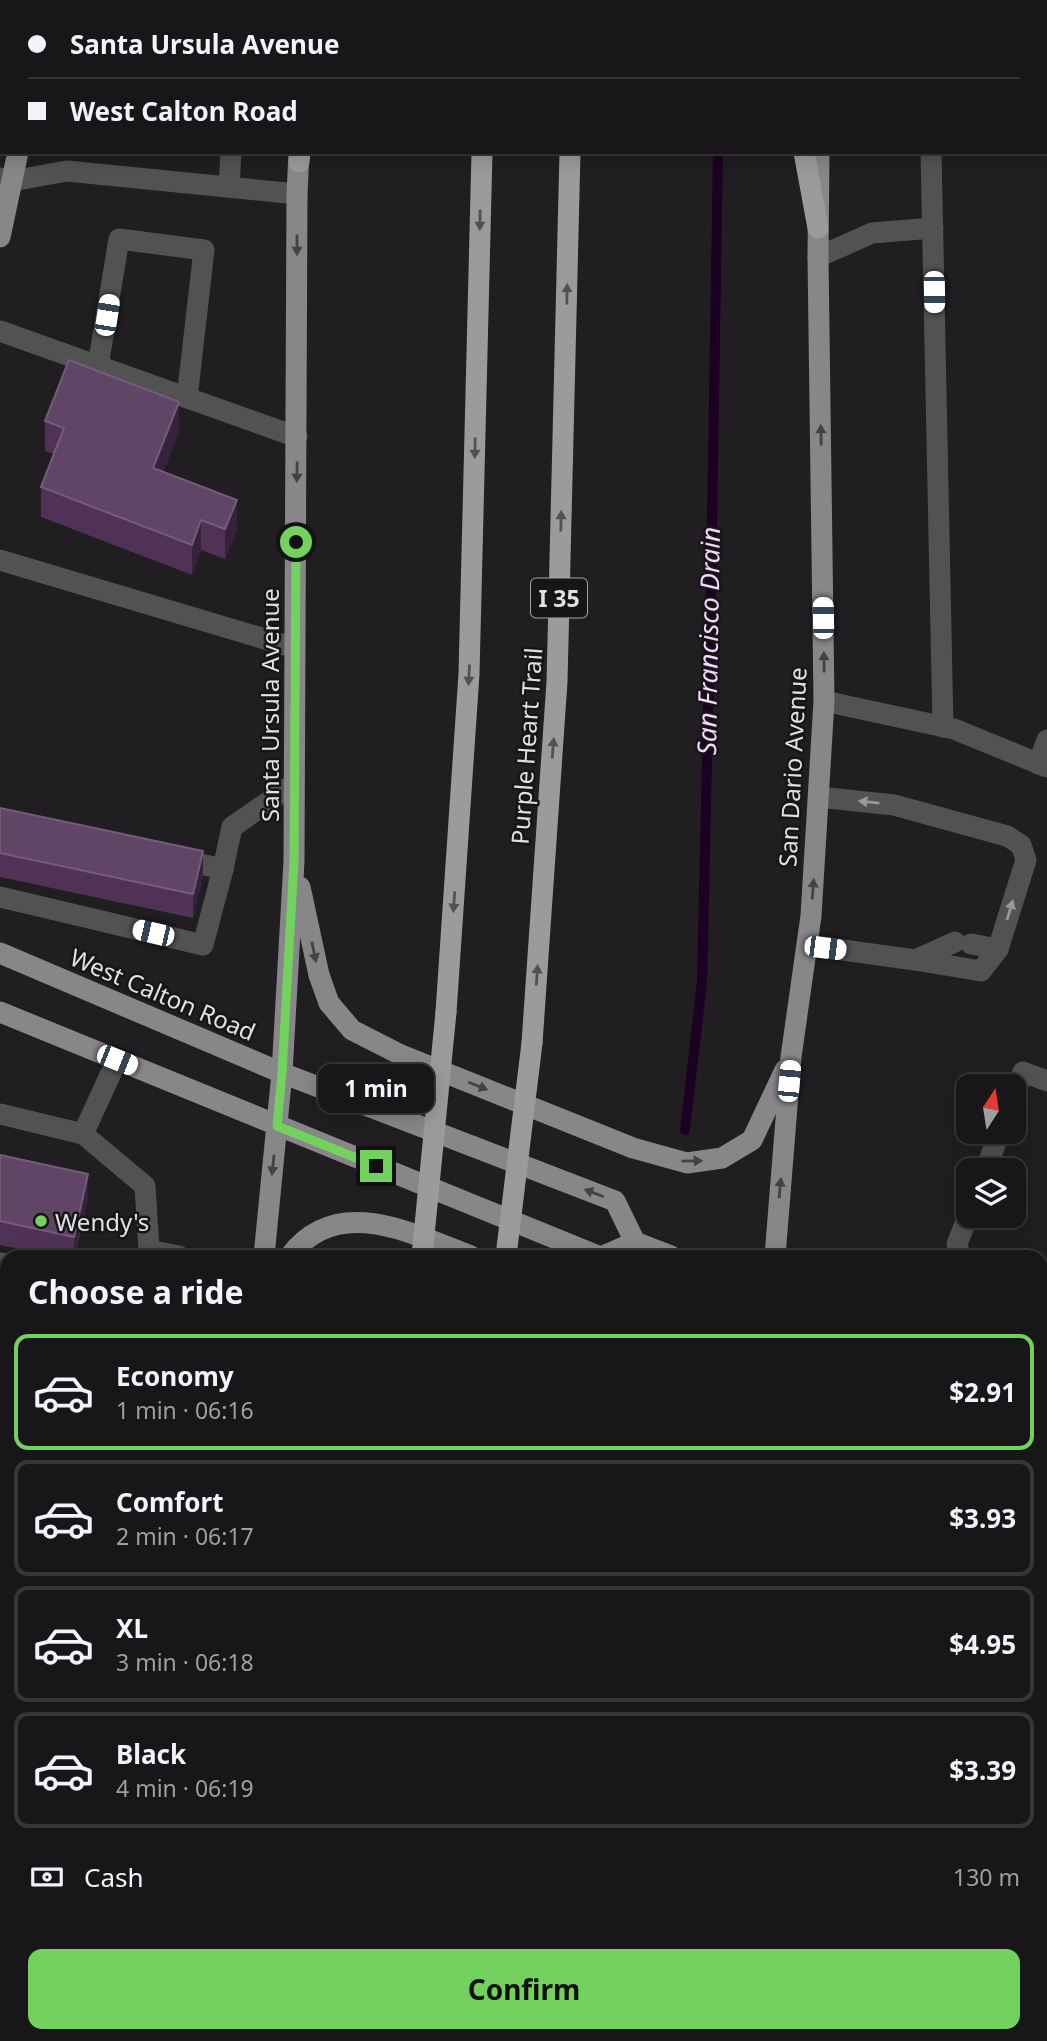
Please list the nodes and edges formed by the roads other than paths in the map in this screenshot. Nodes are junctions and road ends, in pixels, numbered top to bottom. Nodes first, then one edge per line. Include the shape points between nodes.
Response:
1 (17, 154) edge
2 (231, 154) edge
3 (482, 154) edge
4 (570, 154) edge
5 (804, 154) edge
6 (819, 154) edge
7 (931, 154) edge
8 (300, 155) edge
9 (6, 179) edge
10 (229, 187) junction
11 (297, 194) junction
12 (818, 228) junction
13 (933, 228) junction
14 (0, 237) edge
15 (818, 257) junction
16 (0, 331) edge
17 (98, 366) junction
18 (187, 398) junction
19 (297, 437) junction
20 (0, 560) edge
21 (295, 648) junction
22 (824, 701) junction
23 (943, 727) junction
24 (1047, 740) edge
25 (1043, 766) edge
26 (294, 784) junction
27 (819, 797) junction
28 (158, 855) edge
29 (294, 861) junction
30 (223, 869) junction
31 (0, 897) edge
32 (807, 945) junction
33 (998, 949) junction
34 (0, 953) edge
35 (915, 960) junction
36 (0, 1012) edge
37 (791, 1057) junction
38 (117, 1060) junction
39 (282, 1073) junction
40 (1022, 1074) edge
41 (1047, 1082) edge
42 (1, 1115) edge
43 (277, 1126) junction
44 (83, 1134) junction
45 (963, 1228) edge
46 (635, 1242) junction
47 (140, 1250) edge
48 (265, 1250) edge
49 (294, 1250) edge
50 (423, 1250) edge
51 (455, 1250) edge
52 (507, 1250) edge
53 (583, 1250) edge
54 (617, 1250) edge
55 (656, 1250) edge
56 (775, 1250) edge
57 (958, 1250) edge

1 - 9 main road
2 - 10 lane
3 -> 50 highway, bridge via 469,674 446,1012
52 -> 4 highway, Purple Heart Trail / I 35, bridge via 532,1043 557,682
5 - 12 highway
6 - 12 main road, San Dario Avenue
7 - 13 lane
8 - 11 main road, Santa Ursula Avenue
9 - 10 lane via 67,171
9 - 14 main road
10 - 11 lane
11 -> 19 main road, Santa Ursula Avenue
12 - 15 main road, San Dario Avenue
13 - 15 lane via 872,233
13 - 23 lane
22 -> 15 main road, San Dario Avenue
16 - 17 lane
17 - 18 lane
17 - 18 lane via 120,239 204,250
18 - 19 lane
19 -> 21 main road, Santa Ursula Avenue
20 - 21 lane
21 - 26 main road, Santa Ursula Avenue
22 - 23 lane
22 - 27 main road, San Dario Avenue
23 - 25 lane
24 - 25 lane
26 - 29 main road, Santa Ursula Avenue
26 - 30 lane via 232,827
32 -> 27 main road, San Dario Avenue
33 -> 27 lane via 1026,860 1021,845 1007,836 894,804
28 - 30 lane
29 -> 37 main road via 319,975 329,1003 352,1030 401,1055 608,1137 687,1163 722,1158 752,1140
29 - 39 main road, Santa Ursula Avenue
30 - 31 lane via 204,945
32 - 35 lane
32 - 37 main road, San Dario Avenue
33 - 35 lane via 963,943
33 - 35 lane via 981,971
34 - 39 main road, West Calton Road
36 - 38 main road
56 -> 37 main road, San Dario Avenue
38 - 43 main road
38 - 44 lane
39 - 43 main road, Santa Ursula Avenue
46 -> 39 main road, West Calton Road via 615,1201
40 - 41 lane
42 - 44 lane
43 -> 48 main road, Santa Ursula Avenue
43 - 53 main road
44 - 47 lane via 145,1186
45 - 57 lane
46 - 54 main road
46 - 55 main road
49 - 51 main road via 325,1227 358,1222 395,1227

